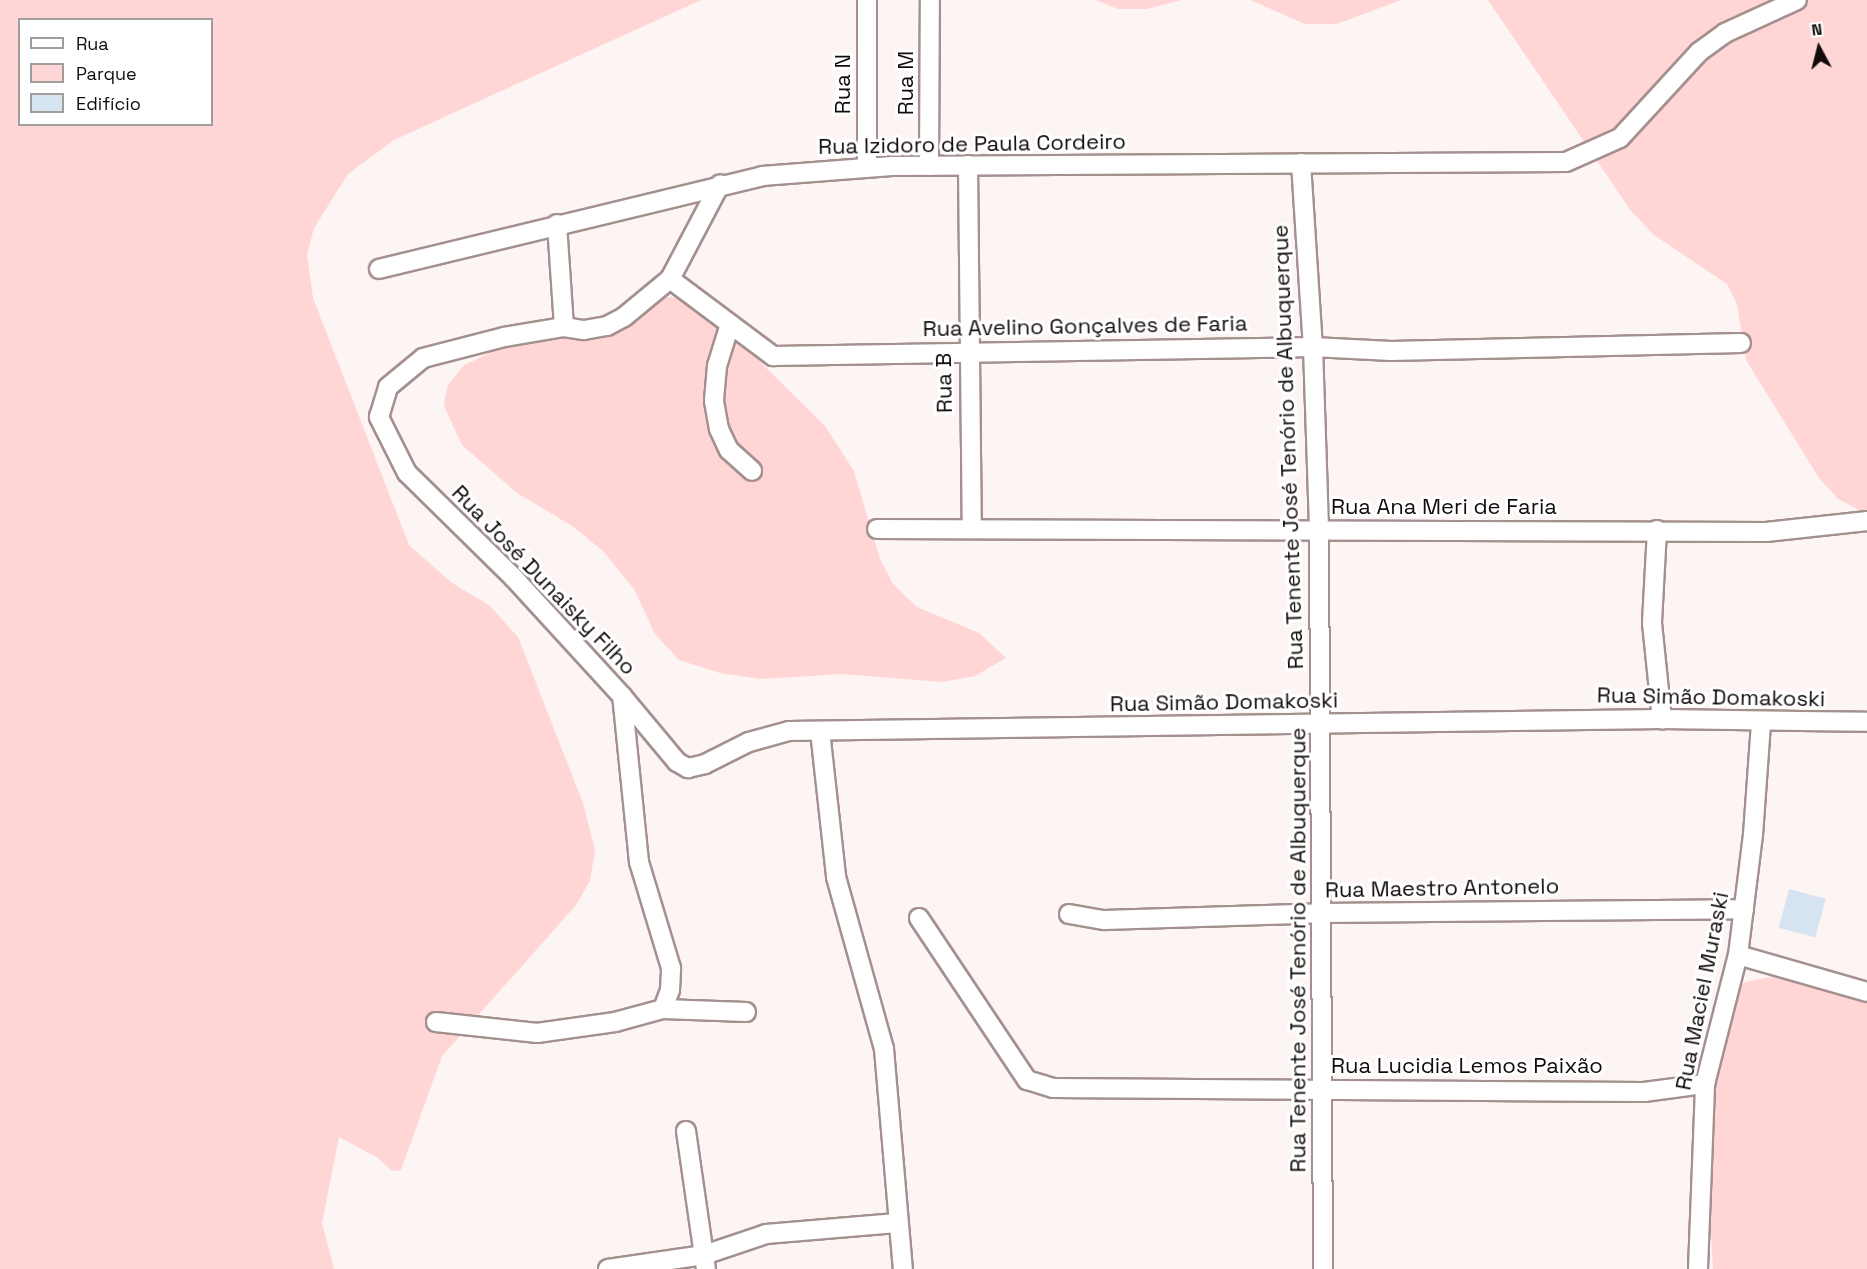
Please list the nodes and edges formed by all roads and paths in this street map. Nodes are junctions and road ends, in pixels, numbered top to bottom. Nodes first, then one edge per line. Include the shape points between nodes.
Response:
1 (867, 0) edge
2 (930, 0) edge
3 (1797, 0) edge
4 (1301, 163) junction
5 (968, 165) junction
6 (929, 166) junction
7 (867, 167) junction
8 (720, 184) junction
9 (557, 224) junction
10 (379, 269) dead end
11 (670, 279) junction
12 (730, 324) junction
13 (564, 327) junction
14 (1741, 343) dead end
15 (1313, 347) junction
16 (967, 351) junction
17 (752, 471) dead end
18 (1867, 521) edge
19 (877, 529) dead end
20 (972, 529) junction
21 (1657, 530) junction
22 (1319, 532) junction
23 (622, 696) junction
24 (1662, 719) junction
25 (1867, 722) edge
26 (1761, 723) junction
27 (1320, 724) junction
28 (820, 731) junction
29 (1744, 909) junction
30 (1322, 913) junction
31 (1069, 914) dead end
32 (919, 918) dead end
33 (1738, 955) junction
34 (1867, 992) edge
35 (663, 1008) junction
36 (747, 1012) dead end
37 (436, 1022) dead end
38 (1705, 1084) junction
39 (1324, 1090) junction
40 (686, 1131) dead end
41 (897, 1223) junction
42 (705, 1262) edge
43 (608, 1269) edge
44 (903, 1269) edge
45 (1323, 1269) edge
46 (1698, 1269) edge

1 - 7 street, Rua N
2 - 6 street, Rua M
3 - 4 street, Rua Izidoro de Paula Cordeiro via 1725,33 1699,52 1620,138 1566,162
4 - 5 street, Rua Izidoro de Paula Cordeiro
4 - 15 street, Rua Tenente José Tenório de Albuquerque
5 - 6 street, Rua Izidoro de Paula Cordeiro
5 - 16 street, Rua B
6 - 7 street, Rua Izidoro de Paula Cordeiro
7 - 8 street, Rua Izidoro de Paula Cordeiro
8 - 9 street, Rua Izidoro de Paula Cordeiro
8 - 11 street
9 - 10 street, Rua Izidoro de Paula Cordeiro
9 - 13 street
11 - 12 street, Rua Avelino Gonçalves de Faria
11 - 13 street, Rua José Dunaisky Filho via 624,318 584,330
12 - 16 street, Rua Avelino Gonçalves de Faria via 773,356
12 - 17 street via 717,366 714,401 719,429 729,450
13 - 23 street, Rua José Dunaisky Filho via 504,337 423,358 388,387 378,417 407,473 514,578
14 - 15 street, Rua Avelino Gonçalves de Faria via 1391,351
15 - 16 street, Rua Avelino Gonçalves de Faria
15 - 22 street, Rua Tenente José Tenório de Albuquerque
16 - 20 street, Rua B
18 - 21 street, Rua Ana Meri de Faria via 1767,532
19 - 20 street, Rua Ana Meri de Faria
20 - 22 street, Rua Ana Meri de Faria
21 - 22 street, Rua Ana Meri de Faria
21 - 24 street via 1652,623
22 - 27 street, Rua Tenente José Tenório de Albuquerque
23 - 28 street, Rua Simão Domakoski via 677,762 688,768 749,742 789,731
23 - 35 street, Rua José Dunaisky Filho via 639,862 671,968 670,990
24 - 26 street, Rua Simão Domakoski
24 - 27 street, Rua Simão Domakoski
25 - 26 street, Rua Simão Domakoski
26 - 29 street, Rua Maciel Muraski
27 - 28 street, Rua Simão Domakoski
27 - 30 street, Rua Tenente José Tenório de Albuquerque
28 - 41 street via 836,877 884,1049
29 - 30 street, Rua Maestro Antonelo
29 - 33 street, Rua Maciel Muraski
30 - 31 street, Rua Maestro Antonelo via 1104,920
30 - 39 street, Rua Tenente José Tenório de Albuquerque
32 - 39 street, Rua Lucidia Lemos Paixão via 1027,1080 1053,1088
33 - 34 street
33 - 38 street, Rua Maciel Muraski
35 - 36 street
35 - 37 street via 615,1022 537,1033
38 - 39 street, Rua Lucidia Lemos Paixão via 1644,1092
38 - 46 street, Rua Maciel Muraski
39 - 45 street, Rua Tenente José Tenório de Albuquerque
40 - 42 street
41 - 42 street via 766,1234
41 - 44 street
42 - 43 street

